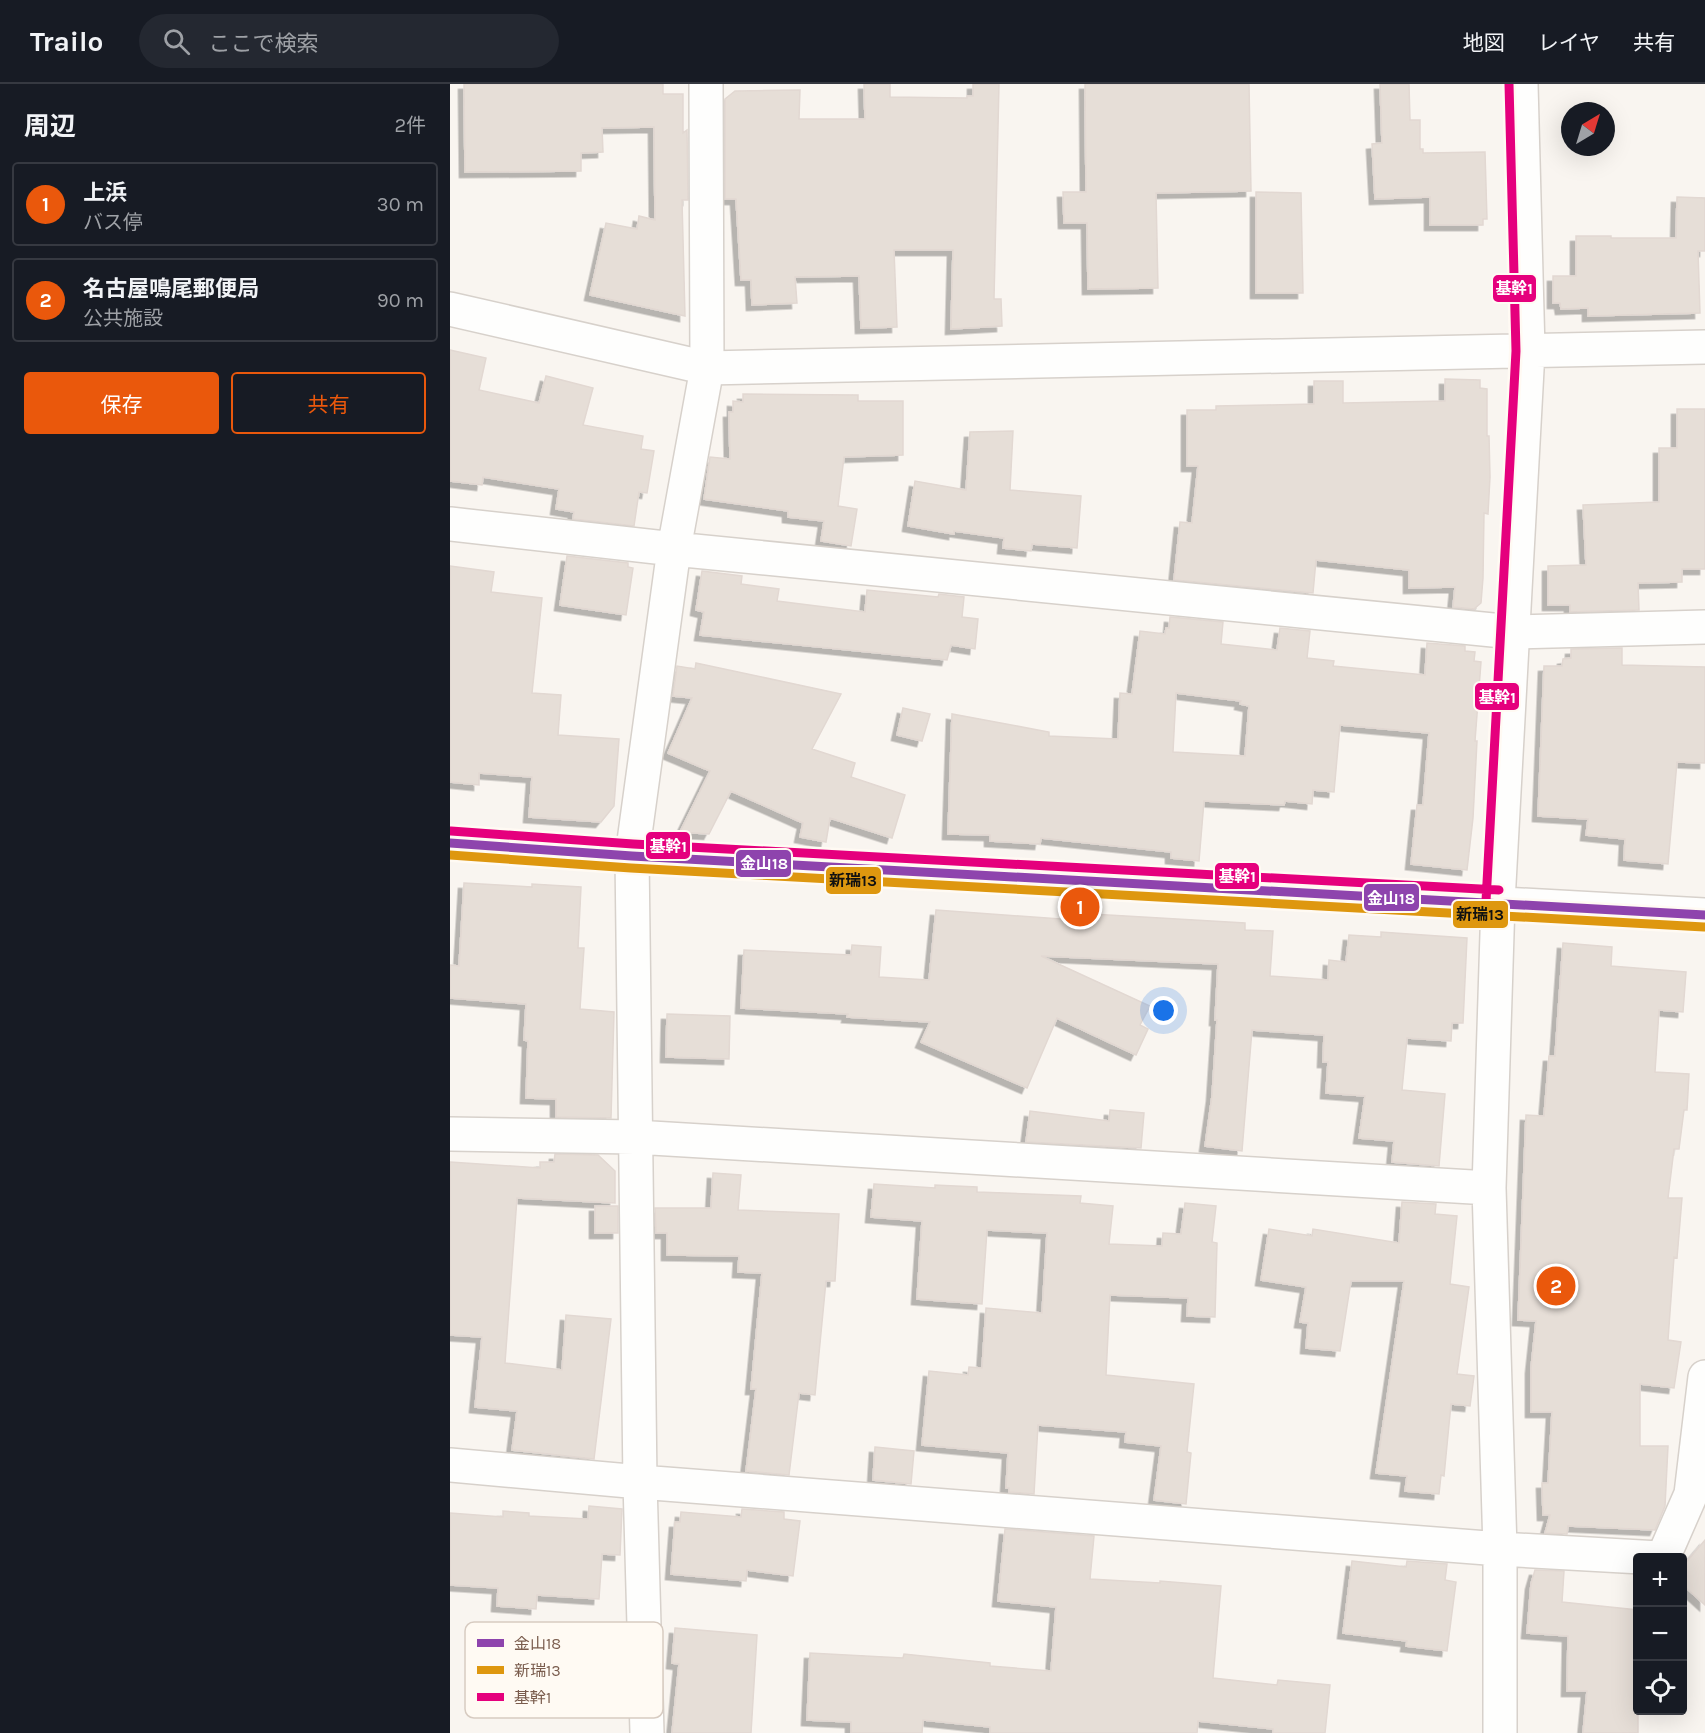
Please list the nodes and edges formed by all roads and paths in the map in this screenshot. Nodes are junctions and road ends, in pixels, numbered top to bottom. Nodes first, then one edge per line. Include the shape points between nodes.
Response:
1 (706, 84) edge
2 (1521, 84) edge
3 (450, 309) edge
4 (1705, 347) edge
5 (1528, 351) junction
6 (707, 368) junction
7 (450, 524) edge
8 (674, 549) junction
9 (1705, 627) edge
10 (1513, 632) junction
11 (450, 843) edge
12 (632, 856) junction
13 (1498, 902) junction
14 (1705, 915) edge
15 (450, 1134) edge
16 (635, 1137) junction
17 (1489, 1188) junction
18 (1705, 1377) edge
19 (450, 1465) edge
20 (640, 1482) junction
21 (1500, 1549) junction
22 (1663, 1553) edge
23 (1633, 1556) edge
24 (644, 1622) edge
25 (647, 1718) edge
26 (647, 1733) edge
27 (1500, 1733) edge

1 - 6 street
2 - 5 street
3 - 6 street
4 - 5 street
5 - 6 street
5 - 10 street
6 - 8 street
7 - 8 street
8 - 10 street
8 - 12 street
9 - 10 street
10 - 13 street
11 - 12 street
12 - 13 street
12 - 16 street
13 - 14 street
13 - 17 street
15 - 16 street
16 - 17 street
16 - 20 street
17 - 21 street
18 - 22 street via 1691,1494
19 - 20 street
20 - 21 street
20 - 24 street
21 - 23 street
21 - 27 street
25 - 26 street

